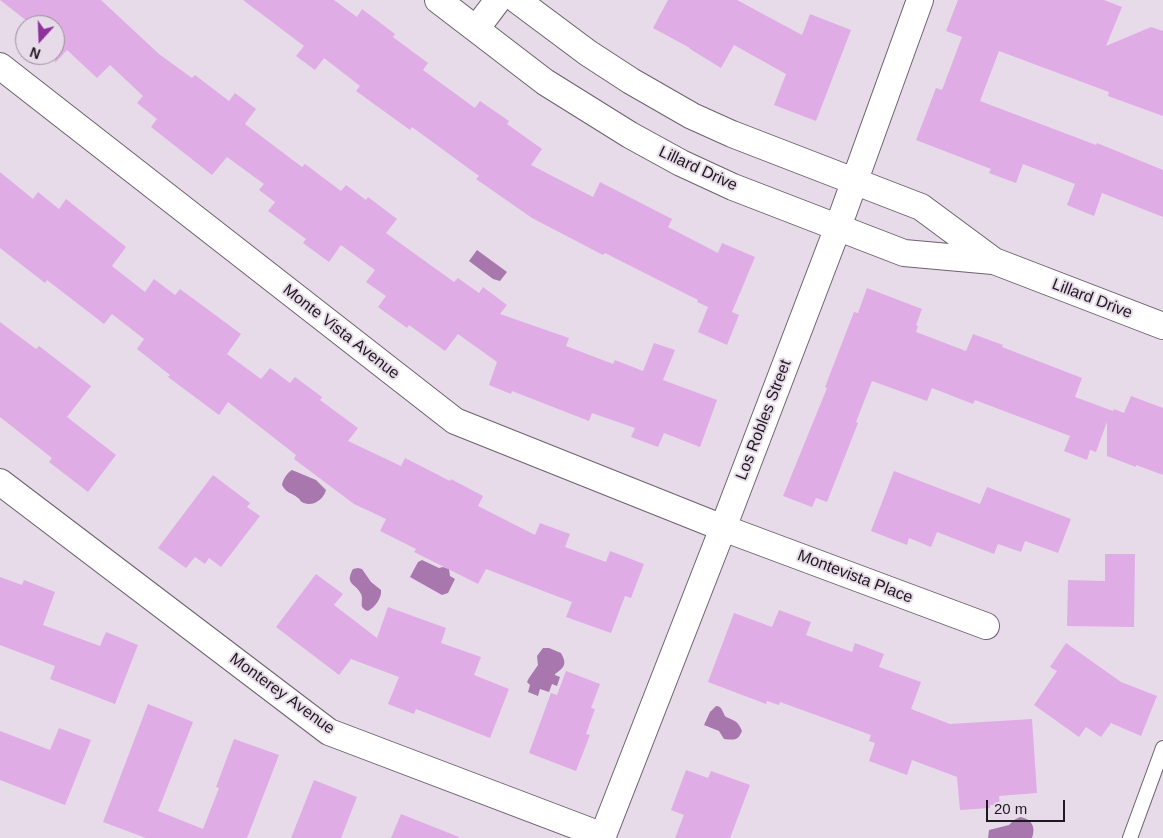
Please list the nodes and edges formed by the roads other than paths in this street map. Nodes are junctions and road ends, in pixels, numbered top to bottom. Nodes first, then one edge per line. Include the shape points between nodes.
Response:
1 (438, 0) edge
2 (498, 0) edge
3 (517, 0) edge
4 (920, 0) edge
5 (476, 29) junction
6 (0, 66) edge
7 (854, 181) junction
8 (838, 227) junction
9 (994, 261) junction
10 (1163, 326) edge
11 (0, 482) edge
12 (723, 528) junction
13 (986, 626) dead end
14 (1163, 748) edge
15 (602, 837) edge
16 (1130, 838) edge

1 - 5 street, Lillard Drive
2 - 5 street
3 - 7 street, Lillard Drive via 588,53 692,116
4 - 7 street, Los Robles Street
5 - 8 street, Lillard Drive via 545,82 681,163 733,187
6 - 12 street, Monte Vista Avenue via 455,421
7 - 8 street, Los Robles Street
7 - 9 street, Lillard Drive via 921,207
8 - 9 street, Lillard Drive via 904,253
8 - 12 street, Los Robles Street
9 - 10 street, Lillard Drive
11 - 15 street, Monterey Avenue via 329,732
12 - 13 street, Montevista Place
12 - 15 street, Los Robles Street
14 - 16 lane

